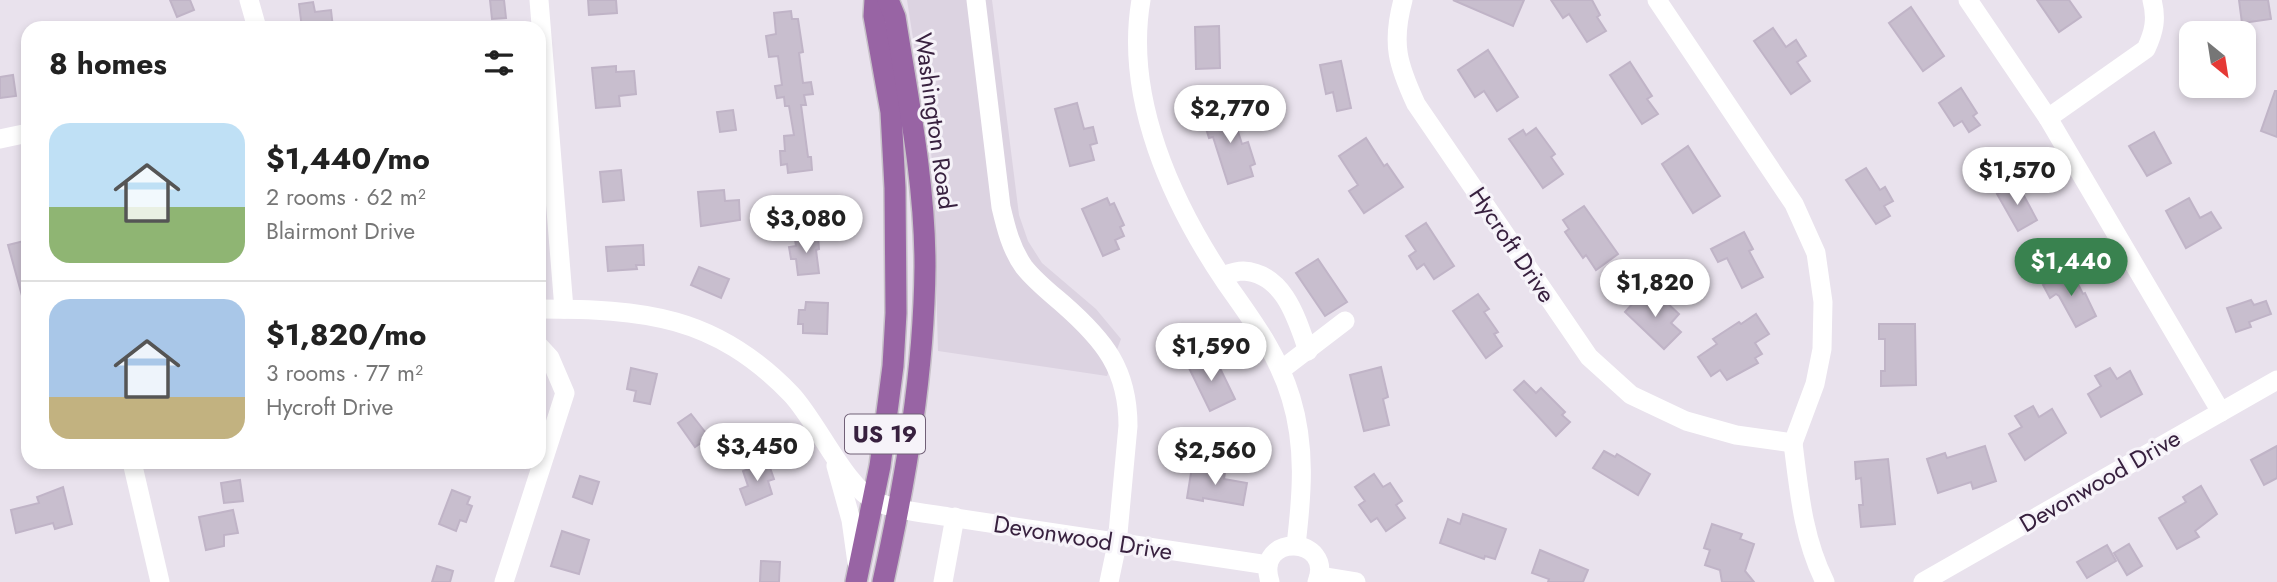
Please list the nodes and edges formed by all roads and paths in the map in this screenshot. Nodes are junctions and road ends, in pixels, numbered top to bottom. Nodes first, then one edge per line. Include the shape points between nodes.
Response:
1 (249, 0) edge
2 (539, 0) edge
3 (875, 0) edge
4 (888, 0) edge
5 (976, 0) edge
6 (1141, 0) edge
7 (1403, 0) edge
8 (1657, 0) edge
9 (1968, 0) edge
10 (2152, 0) edge
11 (255, 21) edge
12 (541, 21) edge
13 (546, 87) edge
14 (2048, 118) junction
15 (21, 134) edge
16 (0, 139) edge
17 (1222, 276) junction
18 (546, 309) edge
19 (564, 309) junction
20 (1345, 321) dead end
21 (1308, 351) junction
22 (546, 354) edge
23 (1281, 370) junction
24 (2277, 380) edge
25 (2221, 412) junction
26 (1793, 443) junction
27 (831, 448) junction
28 (546, 452) edge
29 (134, 469) edge
30 (540, 469) edge
31 (874, 501) junction
32 (899, 508) junction
33 (955, 517) junction
34 (1117, 544) junction
35 (1296, 545) junction
36 (1269, 574) edge
37 (857, 578) edge
38 (1318, 579) edge
39 (160, 582) edge
40 (504, 582) edge
41 (883, 582) edge
42 (943, 582) edge
43 (1109, 582) edge
44 (1356, 582) edge
45 (1825, 582) edge
46 (1923, 582) edge

1 - 11 street
2 - 12 street
3 - 31 main road, Washington Road / US 19 via 891,112 897,274 893,366
4 - 32 main road, Washington Road / US 19 via 895,17 920,181 925,264 916,410
5 - 34 street via 1001,207 1009,238 1023,265 1101,340 1124,386 1128,426
6 - 17 street via 1139,72 1156,153 1184,216
7 - 26 street, Hycroft Drive via 1396,46 1400,70 1416,104 1588,357 1631,395 1686,422
8 - 26 street via 1794,204 1816,253 1823,302 1822,349 1815,384
9 - 14 street
10 - 14 street via 2154,32 2146,49
13 - 19 street
14 - 25 street
15 - 16 street
17 - 21 street via 1242,271 1262,275 1281,290 1298,319
17 - 23 street via 1268,342
18 - 19 street
19 - 27 street via 651,315 715,337 756,362 784,387
20 - 21 street
21 - 23 street
22 - 28 street via 565,393
23 - 35 street via 1302,454
24 - 25 street, Devonwood Drive
25 - 46 street, Devonwood Drive
26 - 45 street via 1803,519
27 - 31 street via 850,478
27 - 37 street via 851,520
29 - 39 street
30 - 40 street
31 - 32 street, Devonwood Drive
31 - 37 main road, Washington Road / US 19
32 - 33 street, Devonwood Drive
32 - 41 main road, Washington Road / US 19
33 - 34 street, Devonwood Drive
33 - 42 street
34 - 36 street, Devonwood Drive
34 - 43 street
35 - 36 street via 1275,552
35 - 38 street via 1312,552
38 - 44 street

